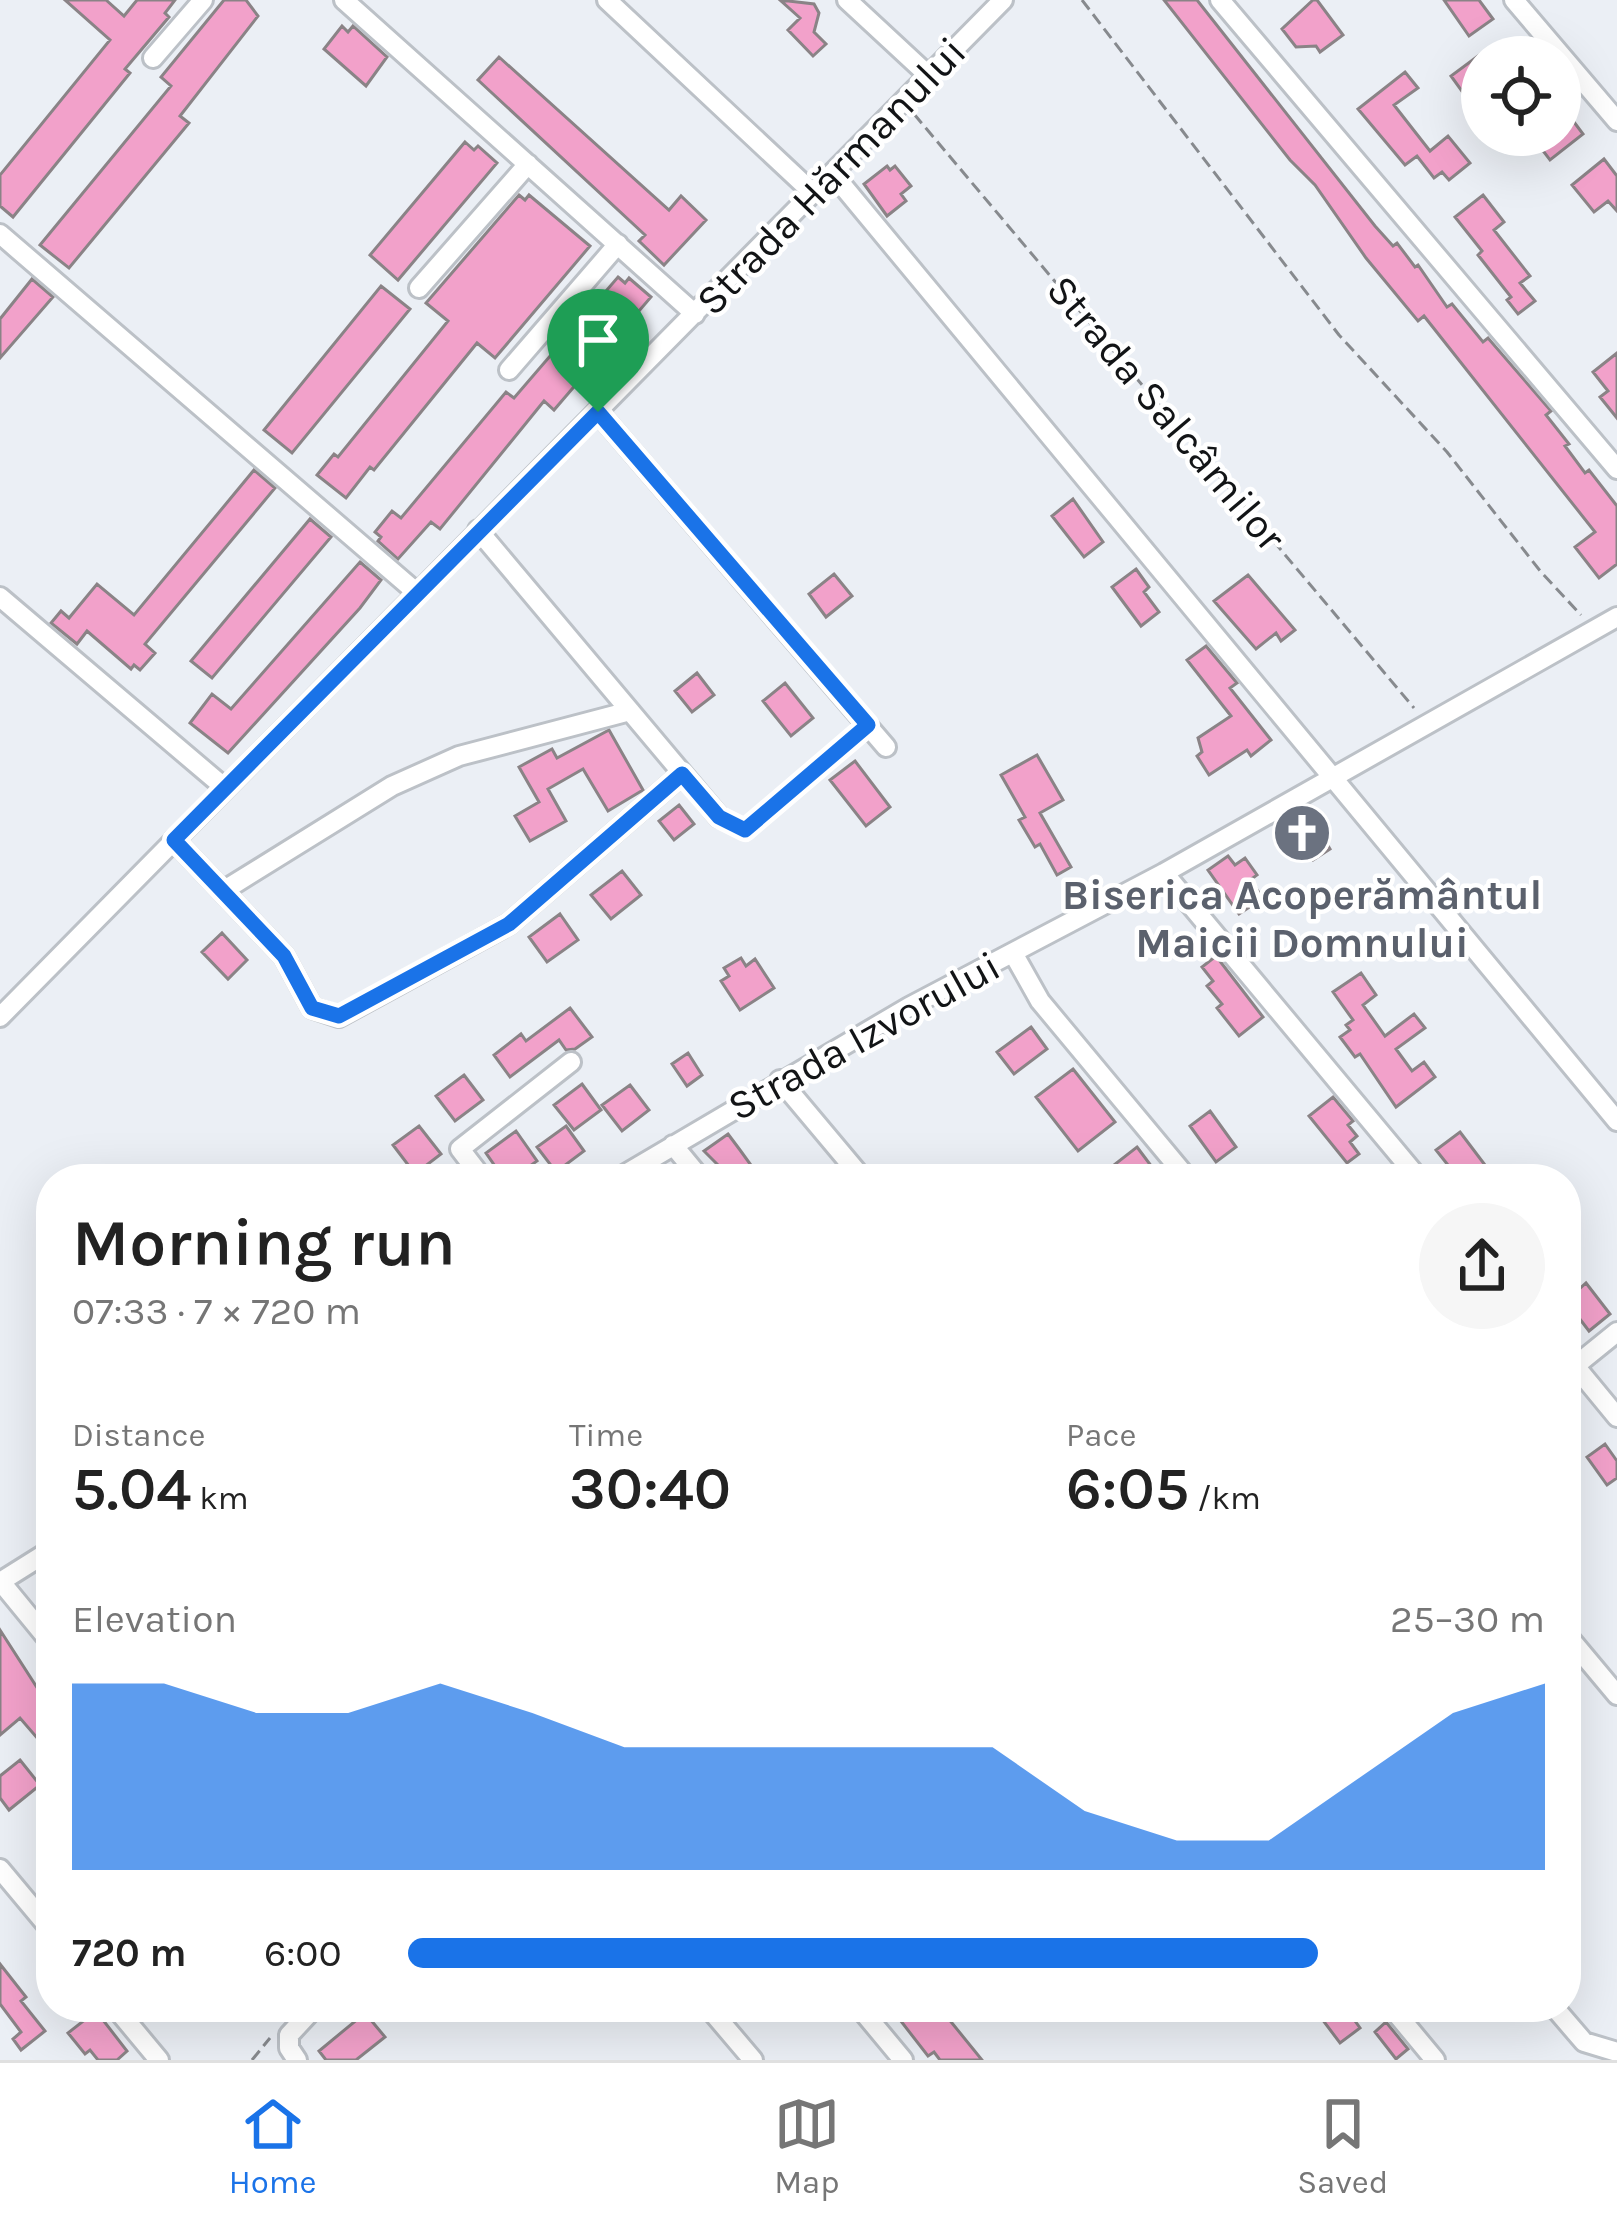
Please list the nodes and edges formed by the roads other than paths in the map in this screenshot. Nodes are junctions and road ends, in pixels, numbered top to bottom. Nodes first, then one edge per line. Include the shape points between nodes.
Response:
1 (203, 0) edge
2 (344, 0) edge
3 (607, 0) edge
4 (847, 0) edge
5 (1003, 0) edge
6 (1220, 0) edge
7 (1514, 0) edge
8 (153, 58) dead end
9 (929, 76) junction
10 (1617, 121) edge
11 (528, 164) junction
12 (833, 175) junction
13 (813, 193) junction
14 (0, 234) edge
15 (617, 244) junction
16 (419, 288) dead end
17 (695, 314) junction
18 (509, 370) dead end
19 (598, 412) junction
20 (1617, 469) edge
21 (478, 530) junction
22 (416, 592) junction
23 (0, 597) edge
24 (1617, 617) edge
25 (630, 711) junction
26 (886, 747) dead end
27 (682, 774) junction
28 (1334, 778) junction
29 (225, 788) junction
30 (719, 817) road end
31 (174, 840) junction
32 (1164, 873) junction
33 (223, 891) junction
34 (1013, 953) junction
35 (1, 1015) edge
36 (571, 1062) dead end
37 (780, 1080) junction
38 (1617, 1121) edge
39 (673, 1145) junction
40 (472, 1164) edge
41 (642, 1164) edge
42 (689, 1164) edge
43 (850, 1164) edge
44 (1176, 1164) edge
45 (1406, 1164) edge
46 (1617, 1332) edge
47 (1581, 1354) edge
48 (1581, 1374) edge
49 (1617, 1417) edge
50 (36, 1559) edge
51 (0, 1582) edge
52 (36, 1625) edge
53 (1581, 1652) edge
54 (1617, 1695) edge
55 (0, 1869) edge
56 (36, 1912) edge
57 (127, 2022) edge
58 (301, 2022) edge
59 (721, 2022) edge
60 (871, 2022) edge
61 (1403, 2022) edge
62 (1567, 2022) edge
63 (1617, 2052) edge
64 (159, 2060) edge
65 (297, 2060) edge
66 (753, 2060) edge
67 (903, 2060) edge
68 (1435, 2060) edge

1 - 8 street
2 - 11 street
3 - 13 street
4 - 9 street
5 - 9 street, Strada Hărmanului
6 - 20 street
7 - 10 street
9 - 12 street, Strada Hărmanului
11 - 15 street
11 - 16 street
12 - 13 street, Strada Hărmanului
12 - 28 street
13 - 17 street, Strada Hărmanului
14 - 22 street
15 - 17 street
15 - 18 street
17 - 19 street, Strada Hărmanului
19 - 21 street, Strada Hărmanului
19 - 26 street
21 - 22 street, Strada Hărmanului
21 - 25 street
22 - 29 street, Strada Hărmanului
23 - 29 street
24 - 28 street, Strada Izvorului
25 - 27 street
25 - 33 street via 459,756 392,786
27 - 30 street
27 - 33 street via 509,924 339,1016 312,1008 284,956
28 - 32 street, Strada Izvorului
28 - 38 street
29 - 31 street, Strada Hărmanului
31 - 33 street
31 - 35 street, Strada Hărmanului
32 - 34 street, Strada Izvorului
32 - 45 street
34 - 37 street, Strada Izvorului
34 - 44 street via 1040,1001
36 - 40 street via 460,1148
37 - 39 street, Strada Izvorului
37 - 43 street
39 - 41 street, Strada Izvorului
39 - 42 street
46 - 47 street
48 - 49 street
50 - 51 street
51 - 52 street
53 - 54 street
55 - 56 street
57 - 64 street
58 - 65 street via 289,2035
59 - 66 street
60 - 67 street
61 - 68 street
62 - 63 street via 1584,2042

